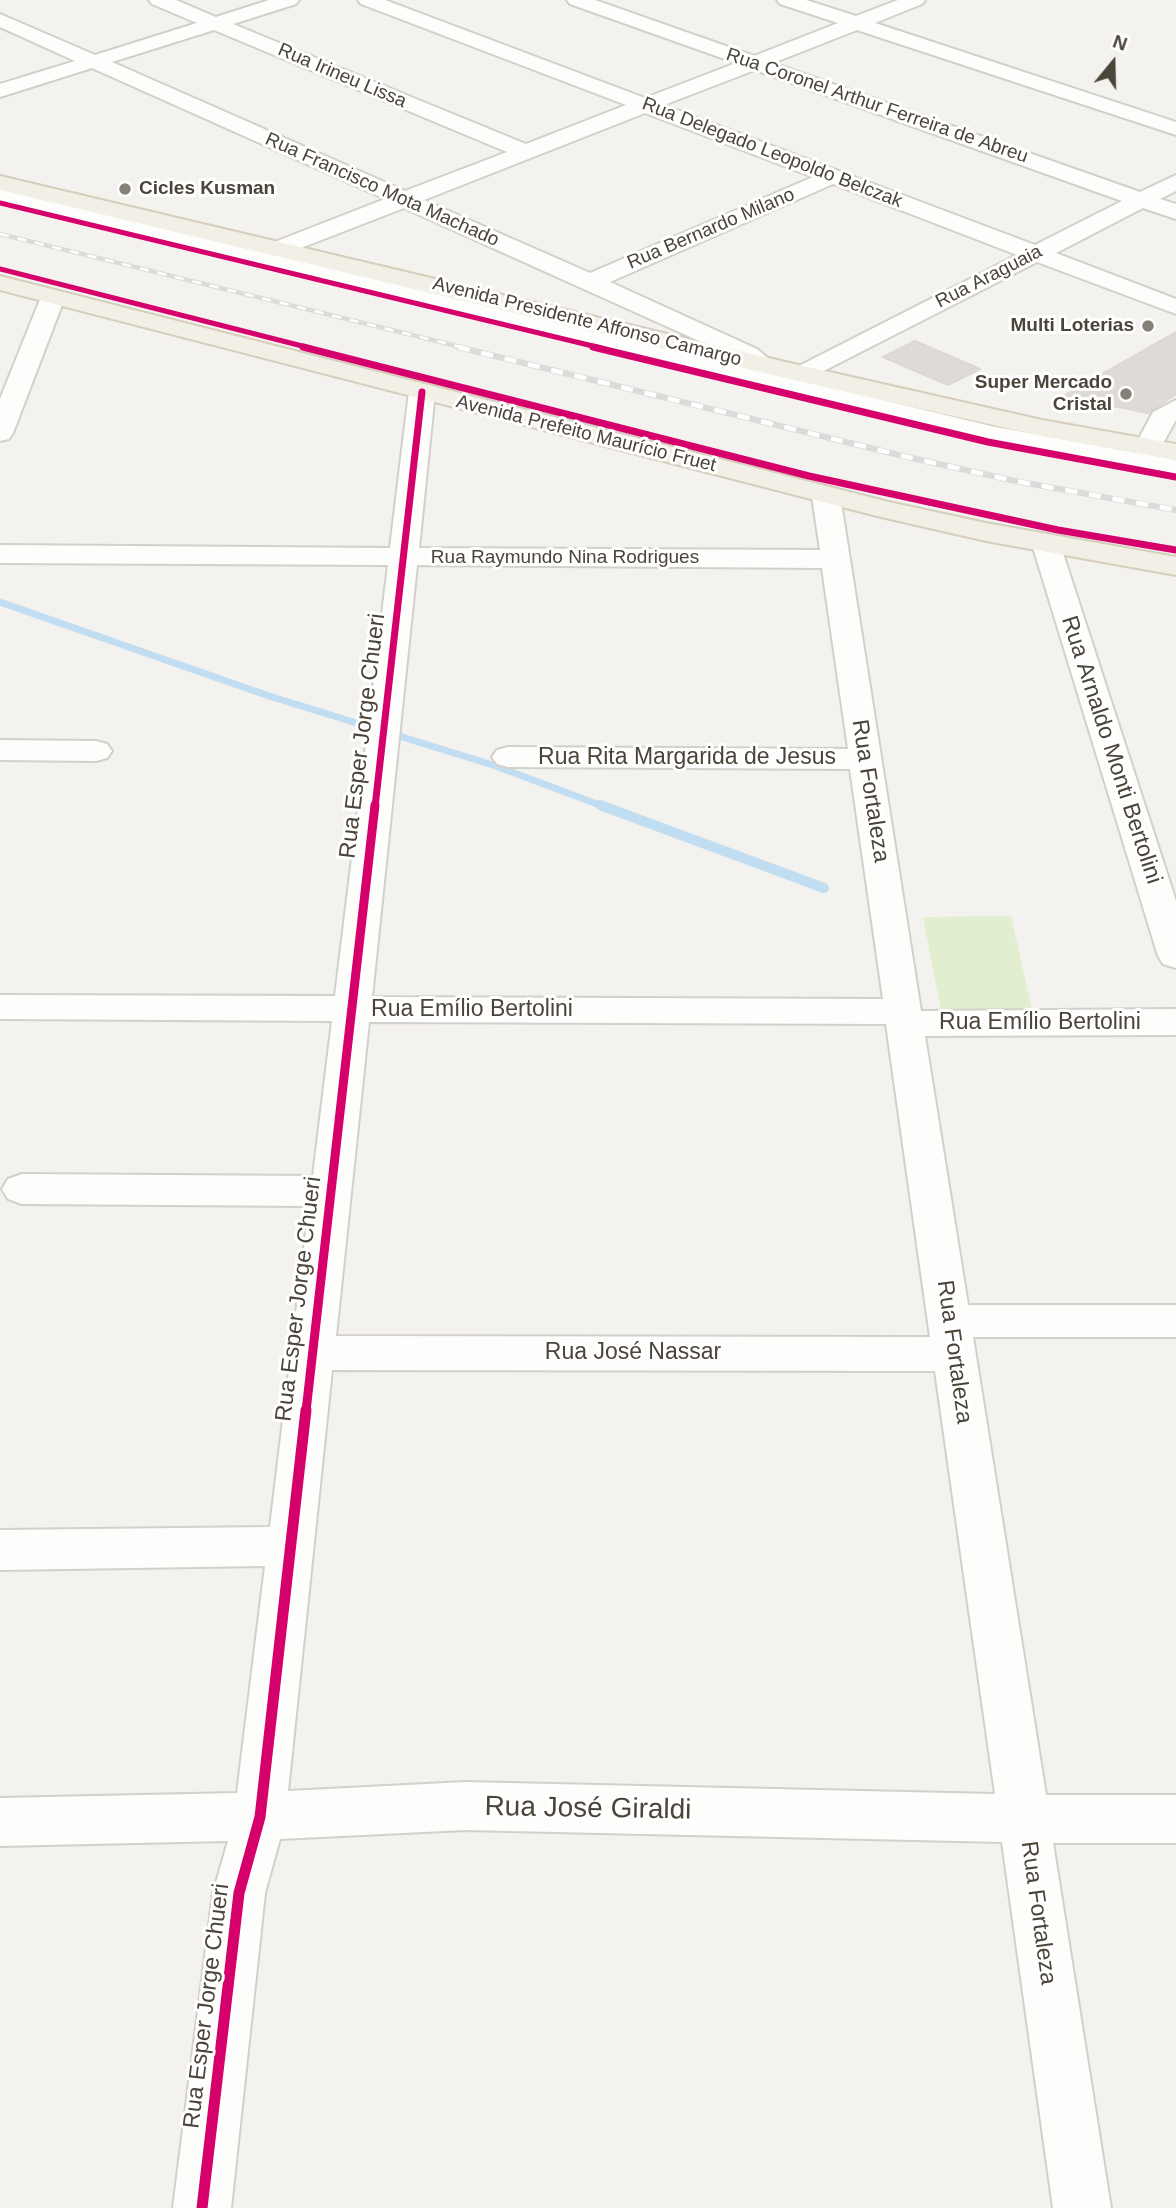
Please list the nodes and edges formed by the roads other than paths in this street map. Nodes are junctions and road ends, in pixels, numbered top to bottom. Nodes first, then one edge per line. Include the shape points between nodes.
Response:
1 (159, 0) edge
2 (289, 0) edge
3 (368, 0) edge
4 (577, 0) edge
5 (788, 0) edge
6 (915, 0) edge
7 (0, 20) edge
8 (215, 23) junction
9 (856, 23) junction
10 (94, 62) junction
11 (754, 63) junction
12 (0, 91) edge
13 (645, 105) junction
14 (1176, 129) edge
15 (526, 152) junction
16 (832, 176) junction
17 (1176, 182) edge
18 (0, 183) edge
19 (0, 195) edge
20 (404, 200) junction
21 (1141, 200) junction
22 (1176, 212) edge
23 (280, 248) junction
24 (1034, 253) junction
25 (590, 282) junction
26 (0, 283) edge
27 (53, 297) junction
28 (1176, 307) edge
29 (762, 364) junction
30 (802, 374) junction
31 (422, 392) junction
32 (1176, 408) edge
33 (0, 433) edge
34 (1147, 448) junction
35 (1176, 452) edge
36 (1176, 468) edge
37 (826, 496) junction
38 (1046, 544) junction
39 (0, 554) edge
40 (403, 557) junction
41 (835, 559) junction
42 (1176, 566) edge
43 (0, 750) edge
44 (508, 757) dead end
45 (865, 759) junction
46 (0, 761) edge
47 (1176, 956) edge
48 (0, 1007) edge
49 (351, 1009) junction
50 (904, 1018) junction
51 (1176, 1022) edge
52 (22, 1189) dead end
53 (331, 1191) junction
54 (1176, 1321) edge
55 (952, 1338) junction
56 (313, 1353) junction
57 (290, 1546) junction
58 (0, 1549) edge
59 (260, 1816) junction
60 (1024, 1819) junction
61 (1176, 1819) edge
62 (0, 1822) edge
63 (202, 2208) edge
64 (1082, 2208) edge

1 - 8 street, Rua Irineu Lissa
2 - 8 street
3 - 13 street, Rua Delegado Leopoldo Belczak
4 - 11 street, Rua Coronel Arthur Ferreira de Abreu
5 - 9 street
6 - 9 street
7 - 10 street, Rua Francisco Mota Machado
8 - 10 street
8 - 15 street, Rua Irineu Lissa
9 - 11 street
9 - 14 street
10 - 12 street
10 - 20 street, Rua Francisco Mota Machado
11 - 13 street
11 - 21 street, Rua Coronel Arthur Ferreira de Abreu
13 - 15 street
13 - 16 street, Rua Delegado Leopoldo Belczak
15 - 20 street
16 - 24 street, Rua Delegado Leopoldo Belczak
16 - 25 street, Rua Bernardo Milano
17 - 21 street, Rua Araguaia
18 - 23 main road, Avenida Presidente Affonso Camargo
19 - 36 street via 977,430
20 - 23 street
20 - 25 street, Rua Francisco Mota Machado
21 - 22 street, Rua Coronel Arthur Ferreira de Abreu
21 - 24 street, Rua Araguaia
23 - 29 main road, Avenida Presidente Affonso Camargo
24 - 28 street, Rua Delegado Leopoldo Belczak
24 - 30 street, Rua Araguaia
25 - 29 street, Rua Francisco Mota Machado
26 - 27 main road, Avenida Prefeito Maurício Fruet
27 - 31 main road, Avenida Prefeito Maurício Fruet
27 - 33 street
29 - 30 main road, Avenida Presidente Affonso Camargo
30 - 34 main road, Avenida Presidente Affonso Camargo
31 - 37 main road, Avenida Prefeito Maurício Fruet
31 - 40 street, Rua Esper Jorge Chueri
32 - 34 street via 1162,418
34 - 35 main road, Avenida Presidente Affonso Camargo
37 - 38 main road, Avenida Prefeito Maurício Fruet
37 - 41 street, Rua Fortaleza
38 - 42 main road, Avenida Prefeito Maurício Fruet
38 - 47 street, Rua Arnaldo Monti Bertolini
39 - 40 street, Rua Raymundo Nina Rodrigues
40 - 41 street, Rua Raymundo Nina Rodrigues
40 - 49 street, Rua Esper Jorge Chueri
41 - 45 street, Rua Fortaleza
43 - 46 street via 94,757
44 - 45 street, Rua Rita Margarida de Jesus
45 - 50 street, Rua Fortaleza
48 - 49 street, Rua Emílio Bertolini
49 - 50 street, Rua Emílio Bertolini
49 - 53 street, Rua Esper Jorge Chueri
50 - 51 street, Rua Emílio Bertolini
50 - 55 street, Rua Fortaleza
52 - 53 street
53 - 56 street, Rua Esper Jorge Chueri
54 - 55 street, Rua José Nassar
55 - 56 street, Rua José Nassar
55 - 60 street, Rua Fortaleza
56 - 57 street, Rua Esper Jorge Chueri
57 - 58 street
57 - 59 street, Rua Esper Jorge Chueri
59 - 60 street, Rua José Giraldi via 465,1806
59 - 62 street, Rua José Giraldi
59 - 63 street, Rua Esper Jorge Chueri via 239,1894
60 - 61 street, Rua José Giraldi
60 - 64 street, Rua Fortaleza

